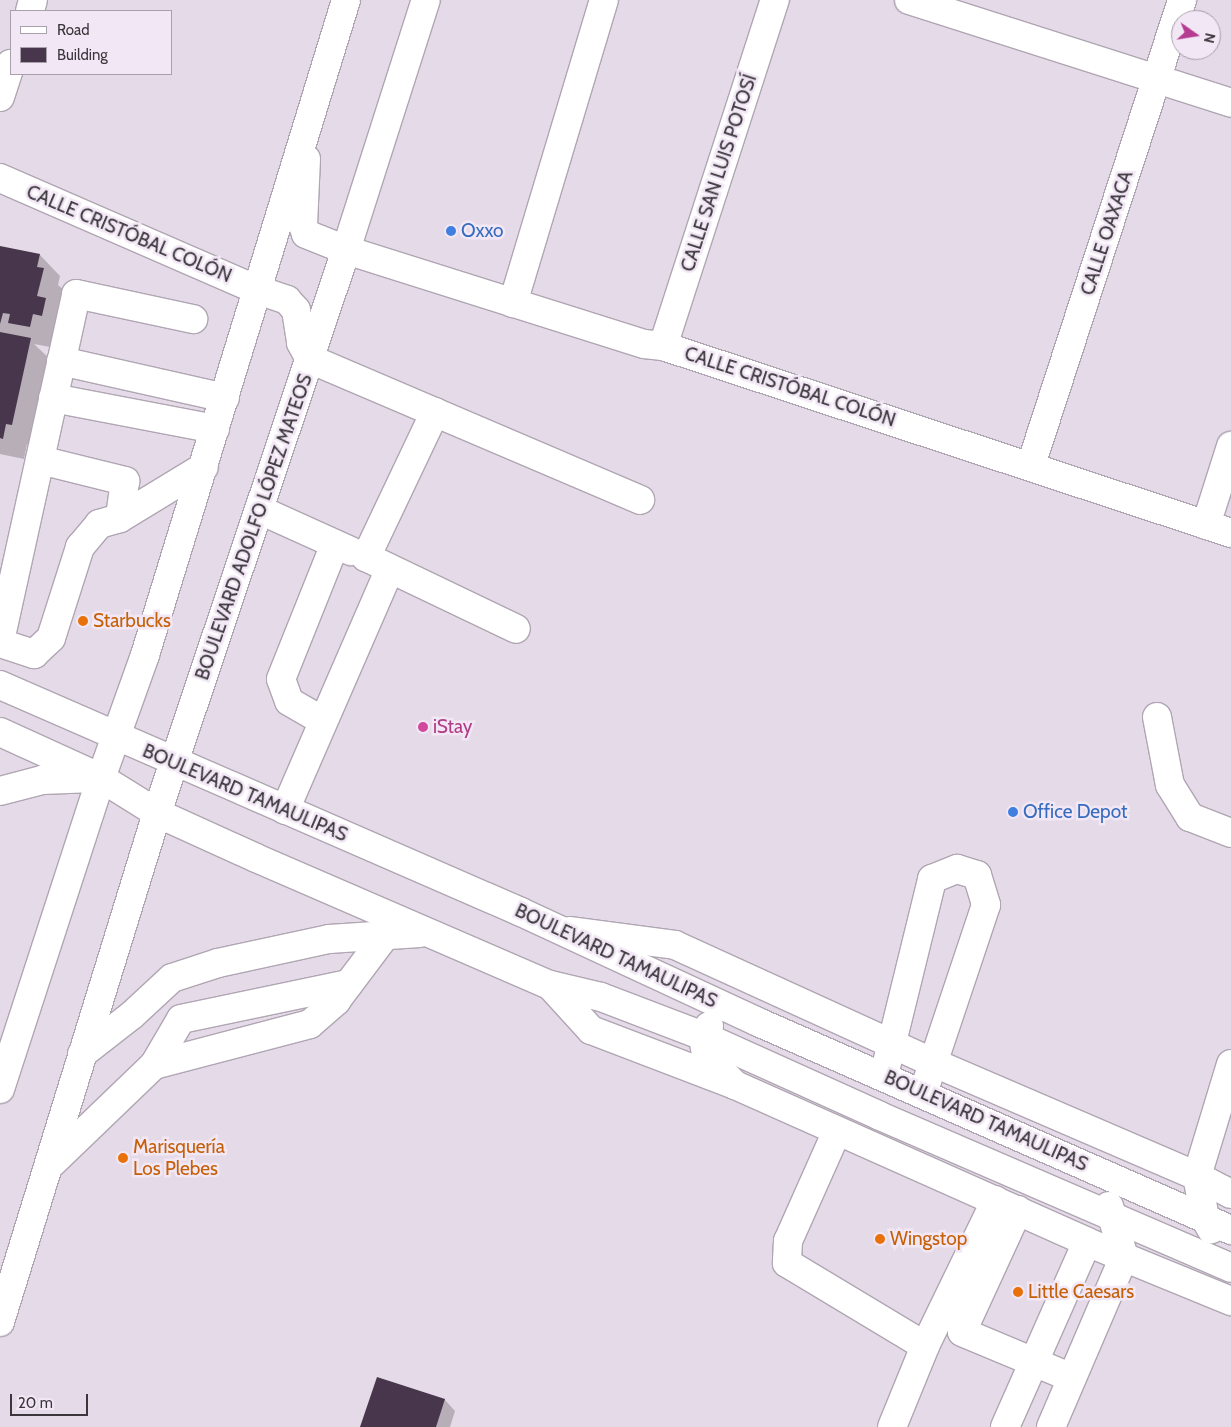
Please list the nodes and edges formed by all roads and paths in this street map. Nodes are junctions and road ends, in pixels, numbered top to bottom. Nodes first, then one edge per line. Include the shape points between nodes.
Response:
1 (346, 0) edge
2 (426, 0) edge
3 (604, 0) edge
4 (775, 0) edge
5 (909, 0) edge
6 (1182, 0) edge
7 (10, 67) edge
8 (1156, 80) junction
9 (0, 97) edge
10 (1231, 103) edge
11 (300, 141) junction
12 (0, 178) edge
13 (346, 250) junction
14 (258, 290) junction
15 (513, 303) junction
16 (193, 319) dead end
17 (663, 346) junction
18 (310, 359) junction
19 (61, 361) junction
20 (53, 398) junction
21 (225, 398) junction
22 (434, 412) junction
23 (215, 429) junction
24 (1231, 446) edge
25 (40, 460) junction
26 (1031, 465) junction
27 (204, 467) junction
28 (640, 500) dead end
29 (260, 510) junction
30 (120, 518) junction
31 (1219, 529) edge
32 (335, 544) junction
33 (366, 557) junction
34 (390, 569) junction
35 (516, 629) dead end
36 (0, 642) edge
37 (0, 685) edge
38 (1157, 717) dead end
39 (323, 721) junction
40 (0, 732) edge
41 (117, 737) junction
42 (174, 762) junction
43 (101, 778) junction
44 (0, 791) edge
45 (285, 810) junction
46 (157, 813) junction
47 (1231, 833) edge
48 (561, 930) junction
49 (387, 933) junction
50 (430, 934) junction
51 (348, 984) junction
52 (550, 985) junction
53 (758, 1022) junction
54 (703, 1036) junction
55 (890, 1042) junction
56 (82, 1054) junction
57 (932, 1062) junction
58 (1231, 1064) edge
59 (154, 1065) junction
60 (884, 1075) junction
61 (735, 1085) junction
62 (0, 1089) edge
63 (923, 1093) junction
64 (837, 1131) junction
65 (51, 1164) junction
66 (1098, 1171) junction
67 (1197, 1176) junction
68 (1231, 1194) edge
69 (1007, 1205) junction
70 (1113, 1217) junction
71 (1205, 1218) junction
72 (1231, 1230) edge
73 (1088, 1242) junction
74 (1124, 1257) junction
75 (1231, 1267) edge
76 (1231, 1301) edge
77 (0, 1322) edge
78 (925, 1346) junction
79 (1035, 1361) junction
80 (1072, 1378) junction
81 (892, 1427) edge
82 (1005, 1427) edge
83 (1051, 1427) edge

1 - 11 main road
2 - 13 main road, BOULEVARD ADOLFO LÓPEZ MATEOS
3 - 15 main road
4 - 17 main road, CALLE SAN LUIS POTOSÍ
5 - 8 main road
6 - 8 main road, CALLE OAXACA
7 - 9 main road
8 - 10 main road
8 - 26 main road, CALLE OAXACA
11 - 13 main road, CALLE CRISTÓBAL COLÓN via 307,166 303,225 306,234
11 - 14 main road
12 - 14 main road, CALLE CRISTÓBAL COLÓN
13 - 15 main road, CALLE CRISTÓBAL COLÓN
13 - 18 main road, BOULEVARD ADOLFO LÓPEZ MATEOS
14 - 18 main road, CALLE CRISTÓBAL COLÓN via 287,300 296,310 301,343
14 - 21 main road
15 - 17 main road, CALLE CRISTÓBAL COLÓN via 644,344
16 - 19 main road via 76,294
17 - 26 main road, CALLE CRISTÓBAL COLÓN
18 - 22 main road
18 - 29 main road, BOULEVARD ADOLFO LÓPEZ MATEOS
19 - 20 main road
19 - 21 main road
20 - 23 main road
20 - 25 main road
21 - 23 main road
22 - 28 main road
22 - 33 main road
23 - 27 main road
24 - 31 main road
25 - 30 main road via 125,481
25 - 36 main road
26 - 31 main road, CALLE CRISTÓBAL COLÓN
27 - 30 main road
27 - 41 main road
29 - 32 main road
29 - 42 main road, BOULEVARD ADOLFO LÓPEZ MATEOS
30 - 36 main road via 99,524 80,547 51,638 34,654
32 - 33 main road
32 - 39 main road via 281,679 290,701
33 - 34 main road
34 - 35 main road
34 - 39 main road
37 - 41 main road, BOULEVARD TAMAULIPAS
38 - 47 main road via 1170,785 1190,817
39 - 45 main road
40 - 43 main road, BOULEVARD TAMAULIPAS
41 - 42 main road, BOULEVARD TAMAULIPAS
41 - 43 main road
42 - 45 main road, BOULEVARD TAMAULIPAS
42 - 46 main road, BOULEVARD ADOLFO LÓPEZ MATEOS
43 - 44 main road via 42,780
43 - 46 main road, BOULEVARD TAMAULIPAS
43 - 62 main road
45 - 48 main road, BOULEVARD TAMAULIPAS
46 - 50 main road, BOULEVARD TAMAULIPAS
46 - 56 main road, BOULEVARD ADOLFO LÓPEZ MATEOS
48 - 53 main road, BOULEVARD TAMAULIPAS
48 - 55 main road via 675,945
49 - 50 main road
49 - 51 main road
49 - 56 main road via 329,939 172,978
50 - 52 main road, BOULEVARD TAMAULIPAS
51 - 59 main road via 336,1001 310,1024
51 - 59 main road via 182,1019
52 - 54 main road, BOULEVARD TAMAULIPAS via 601,997
52 - 61 main road via 591,1030
53 - 54 main road via 719,1020 710,1024
53 - 60 main road, BOULEVARD TAMAULIPAS
54 - 61 main road via 706,1056
54 - 70 main road, BOULEVARD TAMAULIPAS
55 - 57 main road
55 - 57 main road via 932,879 957,869 977,876 986,905
55 - 60 main road
56 - 65 main road, BOULEVARD ADOLFO LÓPEZ MATEOS
57 - 63 main road
57 - 67 main road
58 - 67 main road
59 - 65 main road
60 - 63 main road, BOULEVARD TAMAULIPAS
61 - 64 main road
63 - 66 main road, BOULEVARD TAMAULIPAS
64 - 69 main road
64 - 78 main road via 788,1241 787,1263
65 - 77 main road, BOULEVARD ADOLFO LÓPEZ MATEOS
66 - 70 main road
66 - 71 main road, BOULEVARD TAMAULIPAS
67 - 68 main road
67 - 71 main road
69 - 73 main road
69 - 78 main road
69 - 79 main road via 962,1332
70 - 74 main road
70 - 75 main road, BOULEVARD TAMAULIPAS
71 - 72 main road, BOULEVARD TAMAULIPAS
71 - 75 main road
73 - 74 main road
73 - 79 main road
74 - 76 main road
74 - 80 main road
78 - 81 main road
79 - 80 main road
79 - 82 main road
80 - 83 main road

